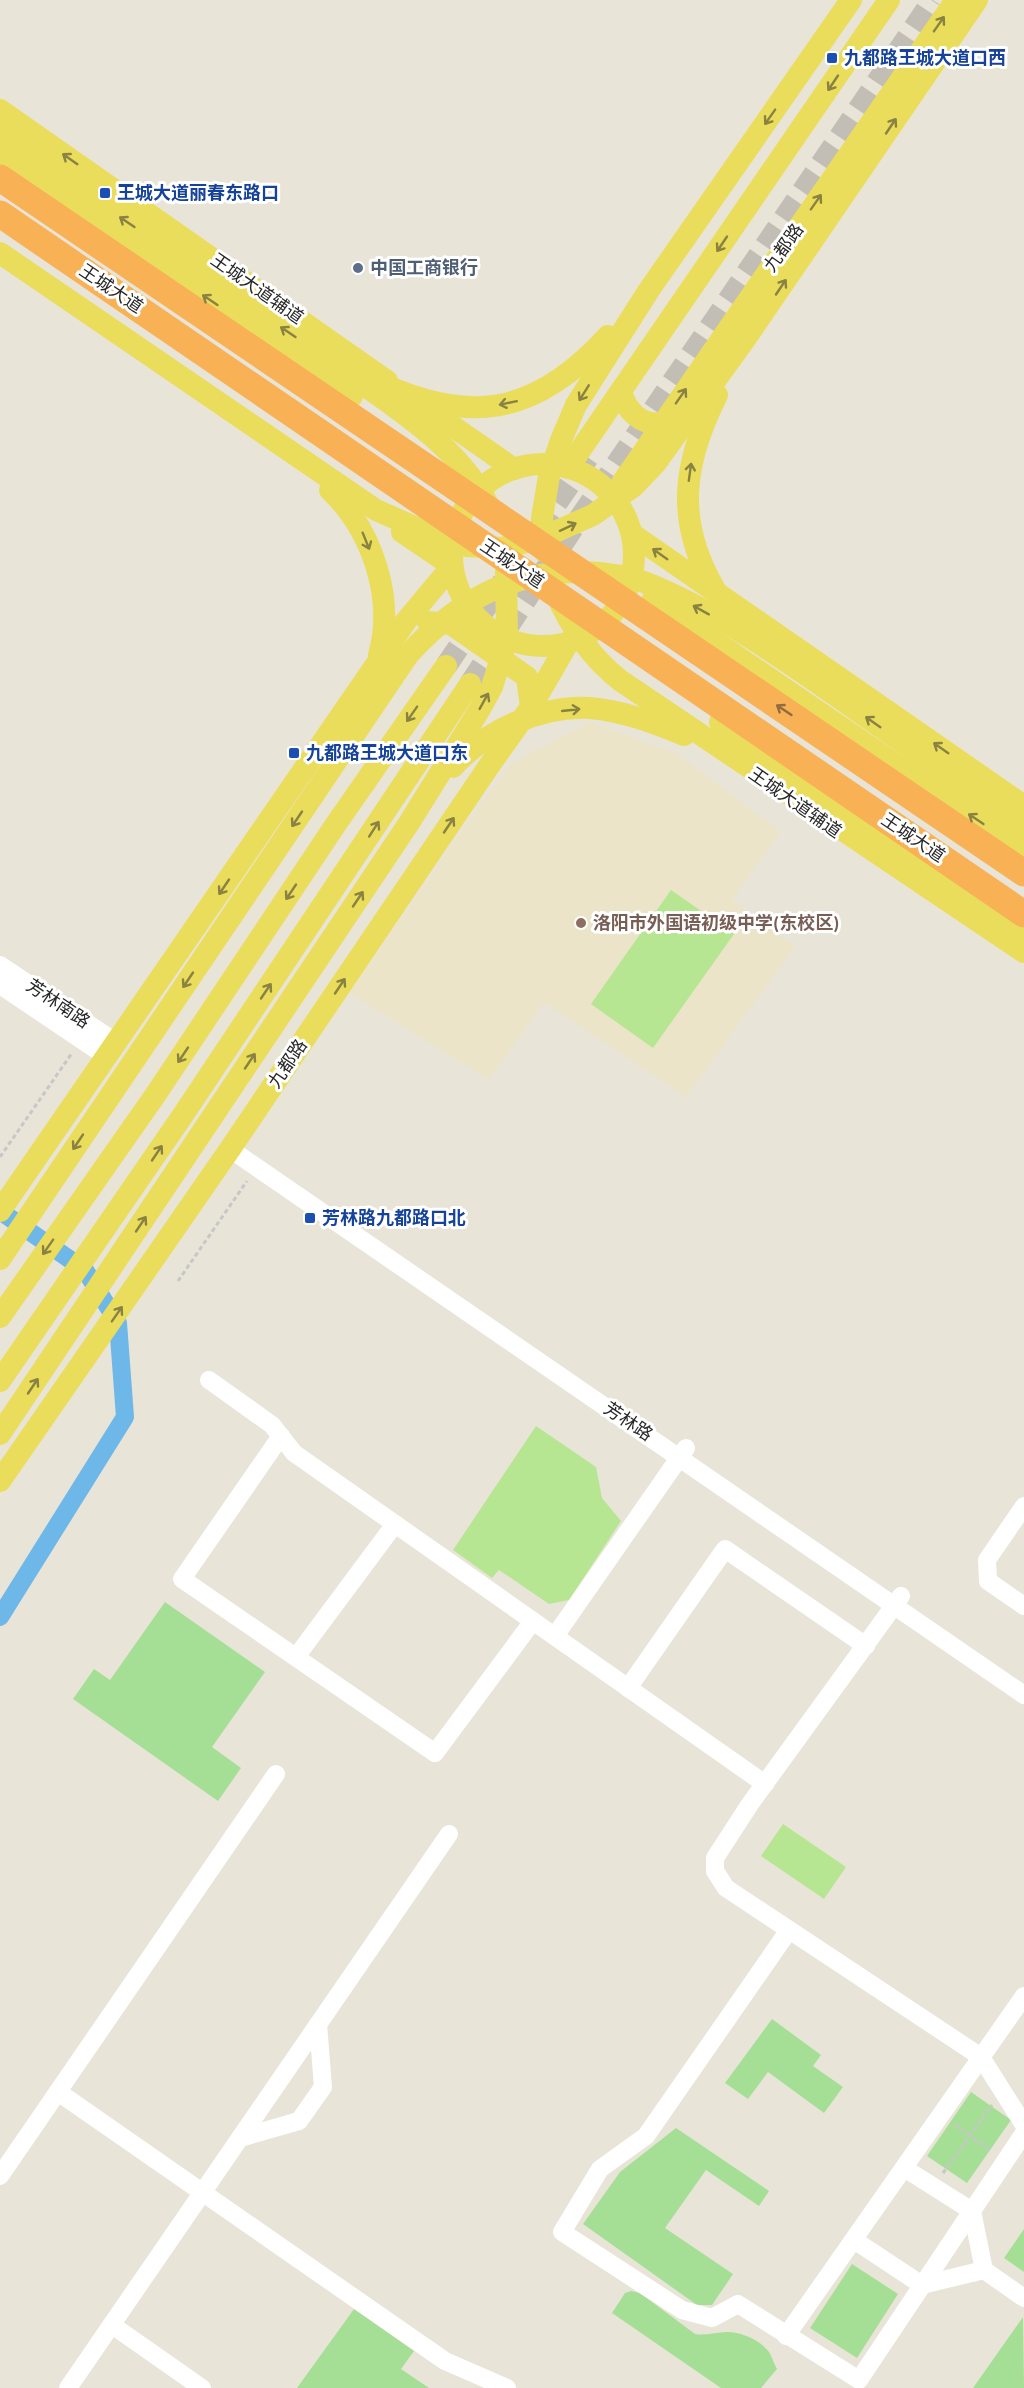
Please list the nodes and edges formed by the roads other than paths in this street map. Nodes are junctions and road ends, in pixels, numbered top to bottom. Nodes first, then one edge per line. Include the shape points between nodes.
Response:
1 (851, 0) edge
2 (889, 0) edge
3 (956, 0) edge
4 (977, 0) edge
5 (0, 110) edge
6 (0, 128) edge
7 (0, 135) edge
8 (0, 156) edge
9 (0, 178) edge
10 (42, 186) junction
11 (1, 232) edge
12 (0, 260) edge
13 (649, 290) junction
14 (748, 335) junction
15 (318, 353) junction
16 (621, 391) junction
17 (663, 423) junction
18 (287, 450) junction
19 (568, 468) junction
20 (514, 469) junction
21 (485, 486) junction
22 (613, 497) junction
23 (632, 534) junction
24 (454, 539) junction
25 (452, 566) junction
26 (630, 583) junction
27 (406, 621) junction
28 (591, 633) junction
29 (568, 643) junction
30 (787, 662) junction
31 (446, 666) tunnel mouth
32 (470, 684) tunnel mouth
33 (531, 707) junction
34 (720, 722) junction
35 (738, 759) junction
36 (330, 770) junction
37 (793, 802) junction
38 (1024, 806) edge
39 (409, 823) junction
40 (1024, 828) edge
41 (1024, 852) edge
42 (1024, 873) edge
43 (1024, 914) edge
44 (1024, 932) edge
45 (1024, 952) edge
46 (1024, 960) edge
47 (0, 965) edge
48 (0, 985) edge
49 (112, 1050) junction
50 (233, 1144) junction
51 (0, 1210) edge
52 (0, 1259) edge
53 (0, 1317) edge
54 (209, 1380) dead end
55 (0, 1382) edge
56 (0, 1434) edge
57 (281, 1436) junction
58 (683, 1453) junction
59 (0, 1481) edge
60 (1024, 1506) edge
61 (396, 1524) junction
62 (899, 1601) junction
63 (1024, 1606) edge
64 (533, 1621) junction
65 (555, 1636) junction
66 (866, 1646) junction
67 (296, 1657) junction
68 (1024, 1681) edge
69 (628, 1688) junction
70 (1024, 1695) edge
71 (276, 1774) dead end
72 (765, 1784) junction
73 (449, 1834) dead end
74 (789, 1930) junction
75 (1024, 1996) edge
76 (318, 2025) junction
77 (981, 2057) junction
78 (58, 2092) junction
79 (1024, 2125) edge
80 (1024, 2133) edge
81 (240, 2138) junction
82 (904, 2168) junction
83 (0, 2176) edge
84 (203, 2192) junction
85 (972, 2211) junction
86 (854, 2240) junction
87 (984, 2270) junction
88 (922, 2285) junction
89 (1024, 2298) edge
90 (112, 2325) junction
91 (786, 2336) junction
92 (859, 2384) edge
93 (68, 2388) edge
94 (202, 2388) edge
95 (507, 2388) edge

1 -> 13 main road
2 -> 16 main road
17 -> 3 main road, 九都路
14 -> 4 main road
20 -> 5 main road, 王城大道辅道
6 - 10 main road
15 -> 7 main road
8 - 10 main road
42 -> 9 highway, 王城大道
10 - 11 main road
21 -> 10 main road
11 - 18 main road
11 - 24 main road, 王城大道
11 - 43 highway, 王城大道
12 - 25 main road
13 -> 15 main road via 584,362 545,389 508,403 469,407 428,401 392,389
13 -> 35 main road via 576,405 561,440 549,476 542,518 545,560 565,613 597,661
18 -> 14 main road via 376,510 419,529 473,547 522,545 592,515 634,486 656,464
30 -> 14 main road via 724,604 701,565 688,518 688,487 696,445
39 -> 15 main road via 492,687 507,638 505,560 488,502 462,465 424,429
16 - 17 main road via 624,404 635,417 653,424
16 - 19 main road
17 - 22 main road, 九都路
18 -> 36 main road via 342,502 359,524 376,565 383,603 384,631 374,671
19 - 20 main road via 547,464
19 - 22 main road via 594,479
20 - 21 main road
21 - 24 main road via 463,512
22 - 23 main road
23 - 26 main road
38 -> 23 main road
24 - 25 main road
25 - 27 main road
25 - 29 main road via 469,609 494,632 526,645
26 - 28 main road via 604,624
41 -> 26 main road
27 - 33 main road via 451,624 526,677
27 -> 49 main road
28 - 29 main road
28 - 34 main road, 王城大道
29 - 33 main road, 九都路
29 - 37 main road, 王城大道辅道
30 -> 36 main road via 699,608 643,581 595,573 545,574 479,596 434,627 402,663
40 -> 30 main road
31 -> 53 main road
55 -> 32 main road
50 -> 33 main road, 九都路
34 - 37 main road
34 - 44 main road, 王城大道
39 -> 35 main road via 449,771 482,741 507,727 556,711 589,708 629,715
35 - 45 main road
36 -> 52 main road
37 - 46 main road, 王城大道辅道
56 -> 39 main road
47 - 49 street, 芳林南路
48 - 49 street, 芳林南路 via 81,1041
49 - 51 main road
50 - 58 street, 芳林路
50 - 58 street, 芳林路 via 256,1167
59 -> 50 main road, 九都路
54 - 57 street via 272,1425
57 - 61 street via 294,1453
57 - 67 street via 182,1579
58 - 62 street, 芳林路
58 - 65 street
60 - 63 street via 987,1560 988,1581
61 - 64 street
61 - 67 street
62 - 66 street
62 - 68 street, 芳林路
62 - 70 street, 芳林路
64 - 65 street
64 - 67 street via 435,1753
65 - 69 street
66 - 69 street via 725,1549
66 - 72 street
69 - 72 street
71 - 78 street
72 - 74 street via 715,1858 716,1871 726,1888
73 - 76 street
74 - 77 street
74 - 91 street via 646,2136 600,2169 562,2232 682,2310 712,2318 738,2304
75 - 77 street
76 - 81 street
76 - 81 street via 323,2087 299,2121
77 - 79 street
77 - 82 street
78 - 83 street
78 - 84 street
80 - 85 street
81 - 84 street
82 - 85 street
82 - 86 street
84 - 90 street
84 - 95 street via 445,2361
85 - 87 street
85 - 88 street
86 - 88 street
86 - 91 street
87 - 88 street
87 - 89 street
88 - 92 street
90 - 93 street
90 - 94 street
91 - 92 street

